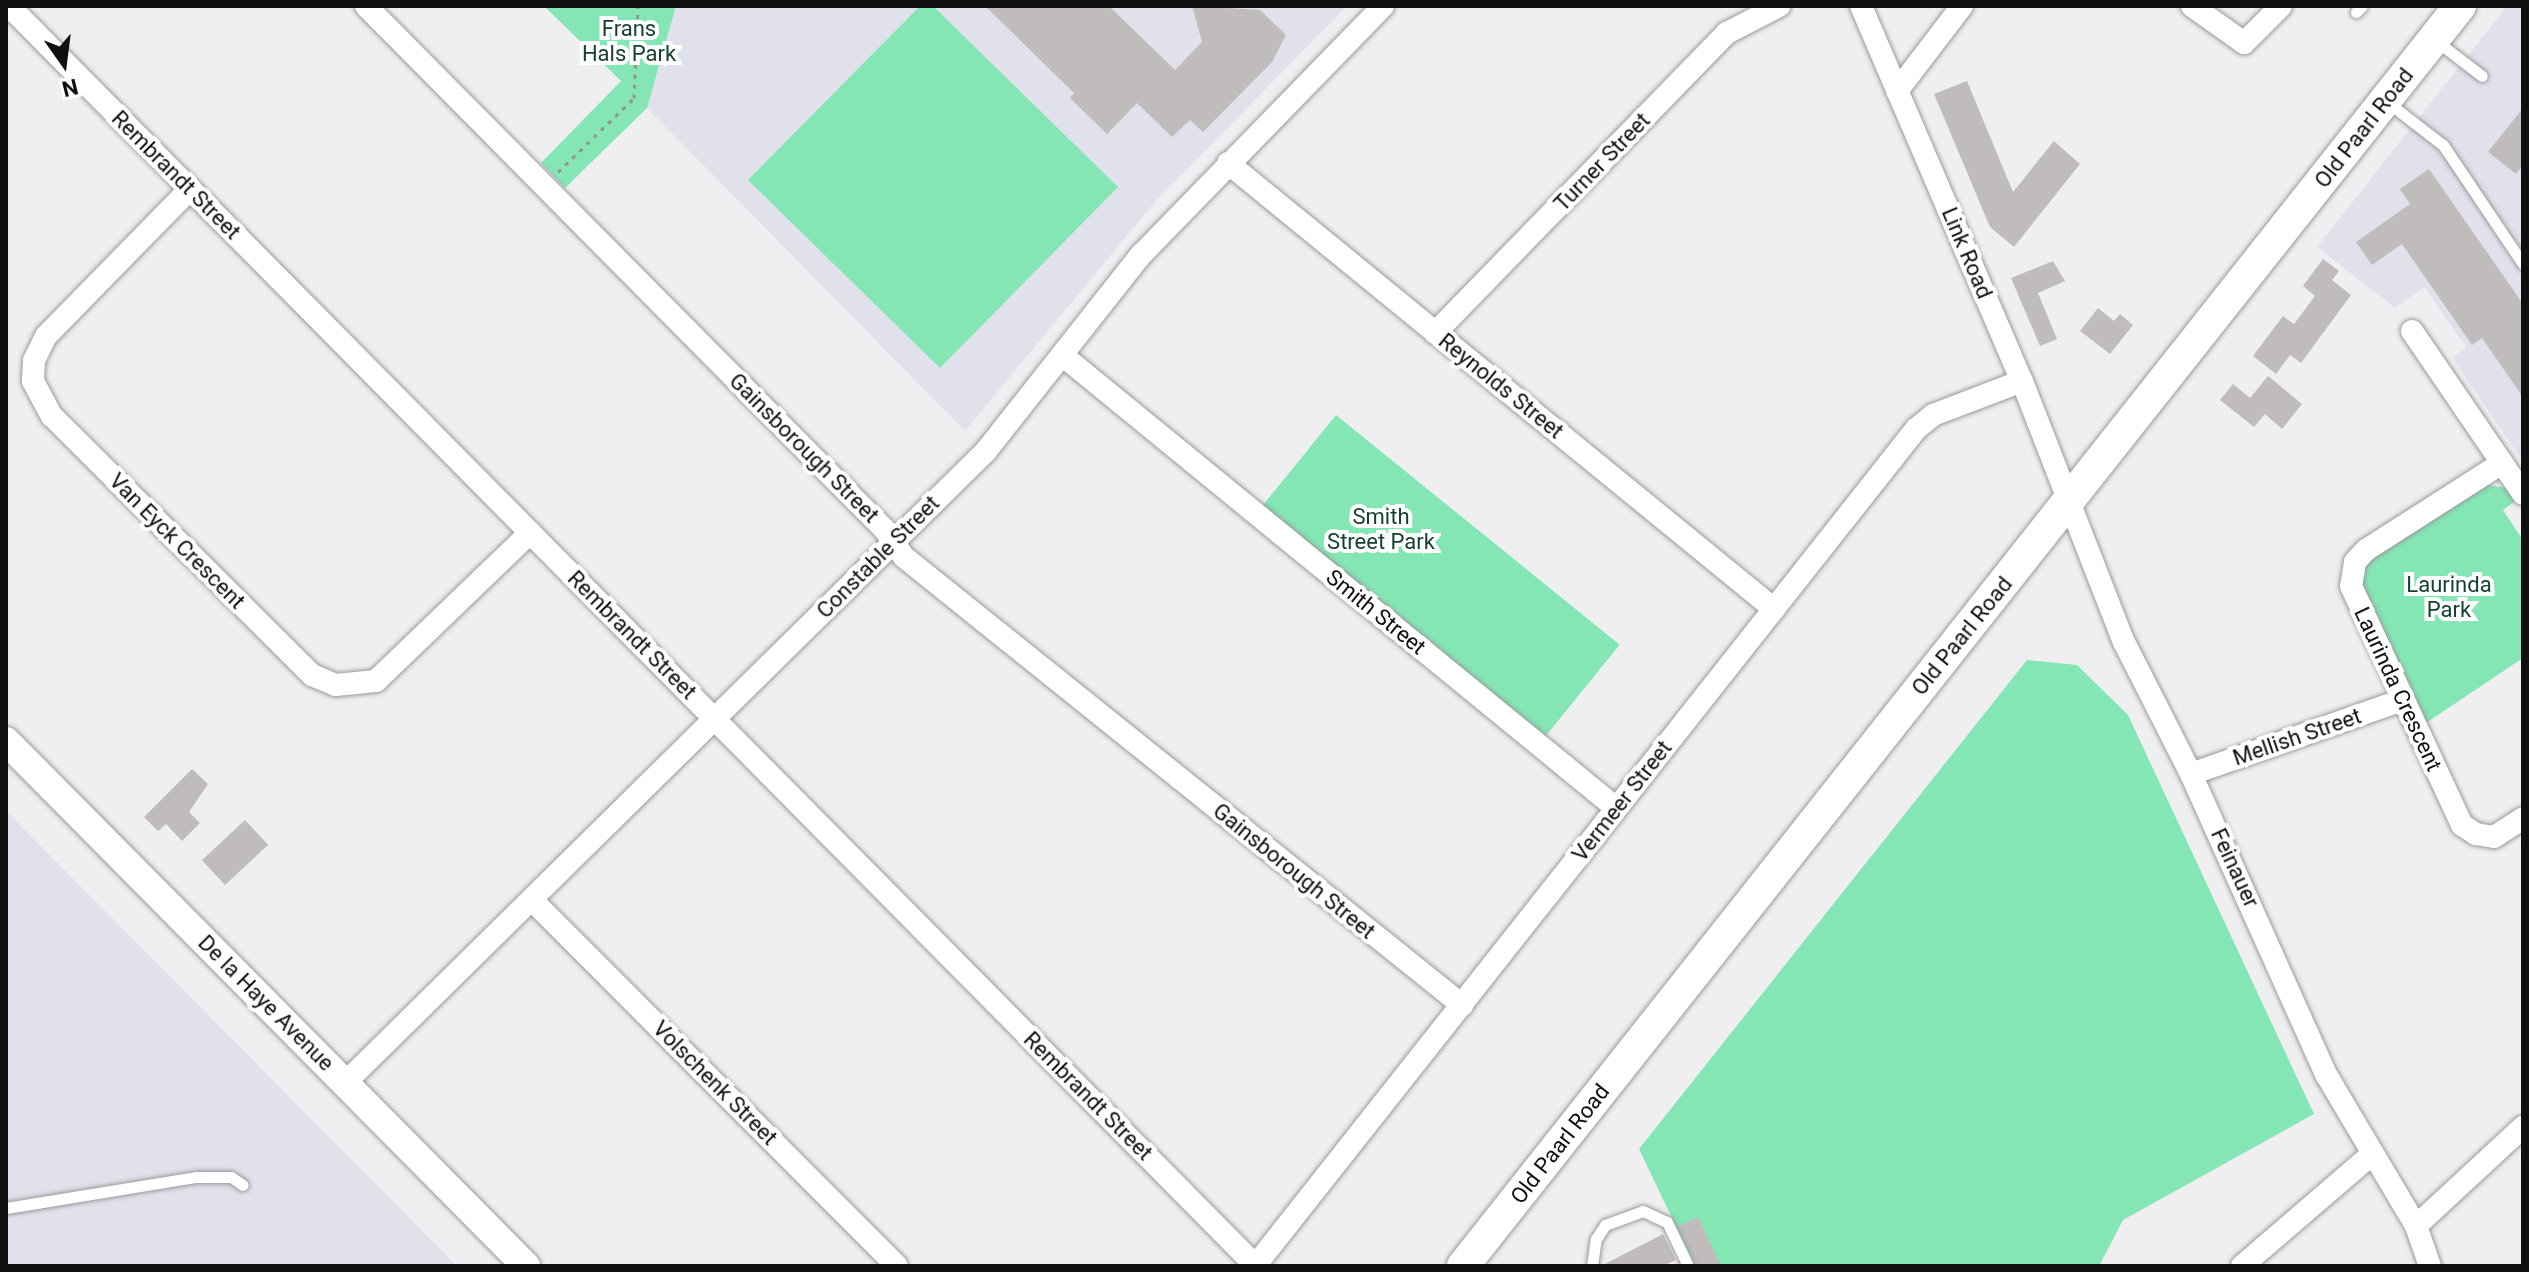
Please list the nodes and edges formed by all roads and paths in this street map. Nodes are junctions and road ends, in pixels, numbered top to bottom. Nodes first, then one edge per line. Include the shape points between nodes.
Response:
1 (9, 6) edge
2 (366, 6) edge
3 (638, 6) edge
4 (1383, 6) edge
5 (1779, 6) edge
6 (1861, 6) edge
7 (1962, 6) edge
8 (2192, 6) edge
9 (2281, 6) edge
10 (2459, 6) edge
11 (2434, 39) junction
12 (2482, 76) dead end
13 (1897, 91) junction
14 (2386, 100) junction
15 (1228, 163) junction
16 (544, 186) junction
17 (190, 189) junction
18 (2523, 264) edge
19 (2412, 331) dead end
20 (1435, 333) junction
21 (1062, 355) junction
22 (2022, 381) junction
23 (2502, 463) junction
24 (2523, 494) edge
25 (2070, 502) junction
26 (530, 533) junction
27 (893, 542) junction
28 (1774, 609) junction
29 (2402, 700) junction
30 (715, 719) junction
31 (6, 741) edge
32 (2191, 774) junction
33 (1616, 808) junction
34 (2523, 818) edge
35 (533, 901) junction
36 (1462, 1005) junction
37 (345, 1083) junction
38 (2523, 1127) edge
39 (2371, 1155) junction
40 (243, 1185) dead end
41 (6, 1208) edge
42 (2416, 1226) junction
43 (526, 1266) edge
44 (897, 1266) edge
45 (1255, 1266) edge
46 (1463, 1266) edge
47 (1592, 1266) edge
48 (1688, 1266) edge
49 (2242, 1266) edge
50 (2430, 1266) edge

1 - 17 street, Rembrandt Street
2 - 16 street, Gainsborough Street
3 - 16 path via 634,98
4 - 15 street, Constable Street
5 - 20 street, Turner Street via 1727,33
6 - 13 street, Link Road
7 - 13 street
8 - 9 street via 2244,43
10 - 11 main road, Old Paarl Road
11 - 12 lane
11 - 14 main road, Old Paarl Road
13 - 22 street, Link Road
14 - 18 lane via 2443,145
14 - 25 main road, Old Paarl Road
15 - 20 street, Reynolds Street
15 - 21 street, Constable Street via 1141,255
16 - 27 street, Gainsborough Street
17 - 26 street, Rembrandt Street
17 - 26 street, Van Eyck Crescent via 46,336 34,361 33,381 52,416 312,675 336,685 376,681
19 - 23 street
20 - 28 street, Reynolds Street
21 - 27 street, Constable Street via 986,451
21 - 33 street, Smith Street
22 - 25 street, Link Road
22 - 28 street, Vermeer Street via 1921,424
23 - 24 street
23 - 29 street, Laurinda Crescent via 2355,562 2353,593
25 - 32 street, Feinauer via 2118,630
25 - 46 main road, Old Paarl Road
26 - 30 street, Rembrandt Street
27 - 30 street, Constable Street
27 - 36 street, Gainsborough Street via 959,604
28 - 33 street, Vermeer Street
29 - 32 street, Mellish Street
29 - 34 street, Laurinda Crescent via 2462,825 2494,837
30 - 35 street, Constable Street
30 - 45 street, Rembrandt Street
31 - 37 street, De la Haye Avenue
32 - 39 street, Feinauer via 2327,1076
33 - 36 street, Vermeer Street
35 - 37 street, Constable Street
35 - 44 street, Volschenk Street
36 - 45 street, Vermeer Street
37 - 43 street, De la Haye Avenue
38 - 42 street
39 - 42 street, Feinauer
39 - 49 street
40 - 41 lane via 231,1177 196,1177
42 - 50 street, Feinauer
47 - 48 lane via 1596,1239 1605,1225 1643,1211 1667,1222

